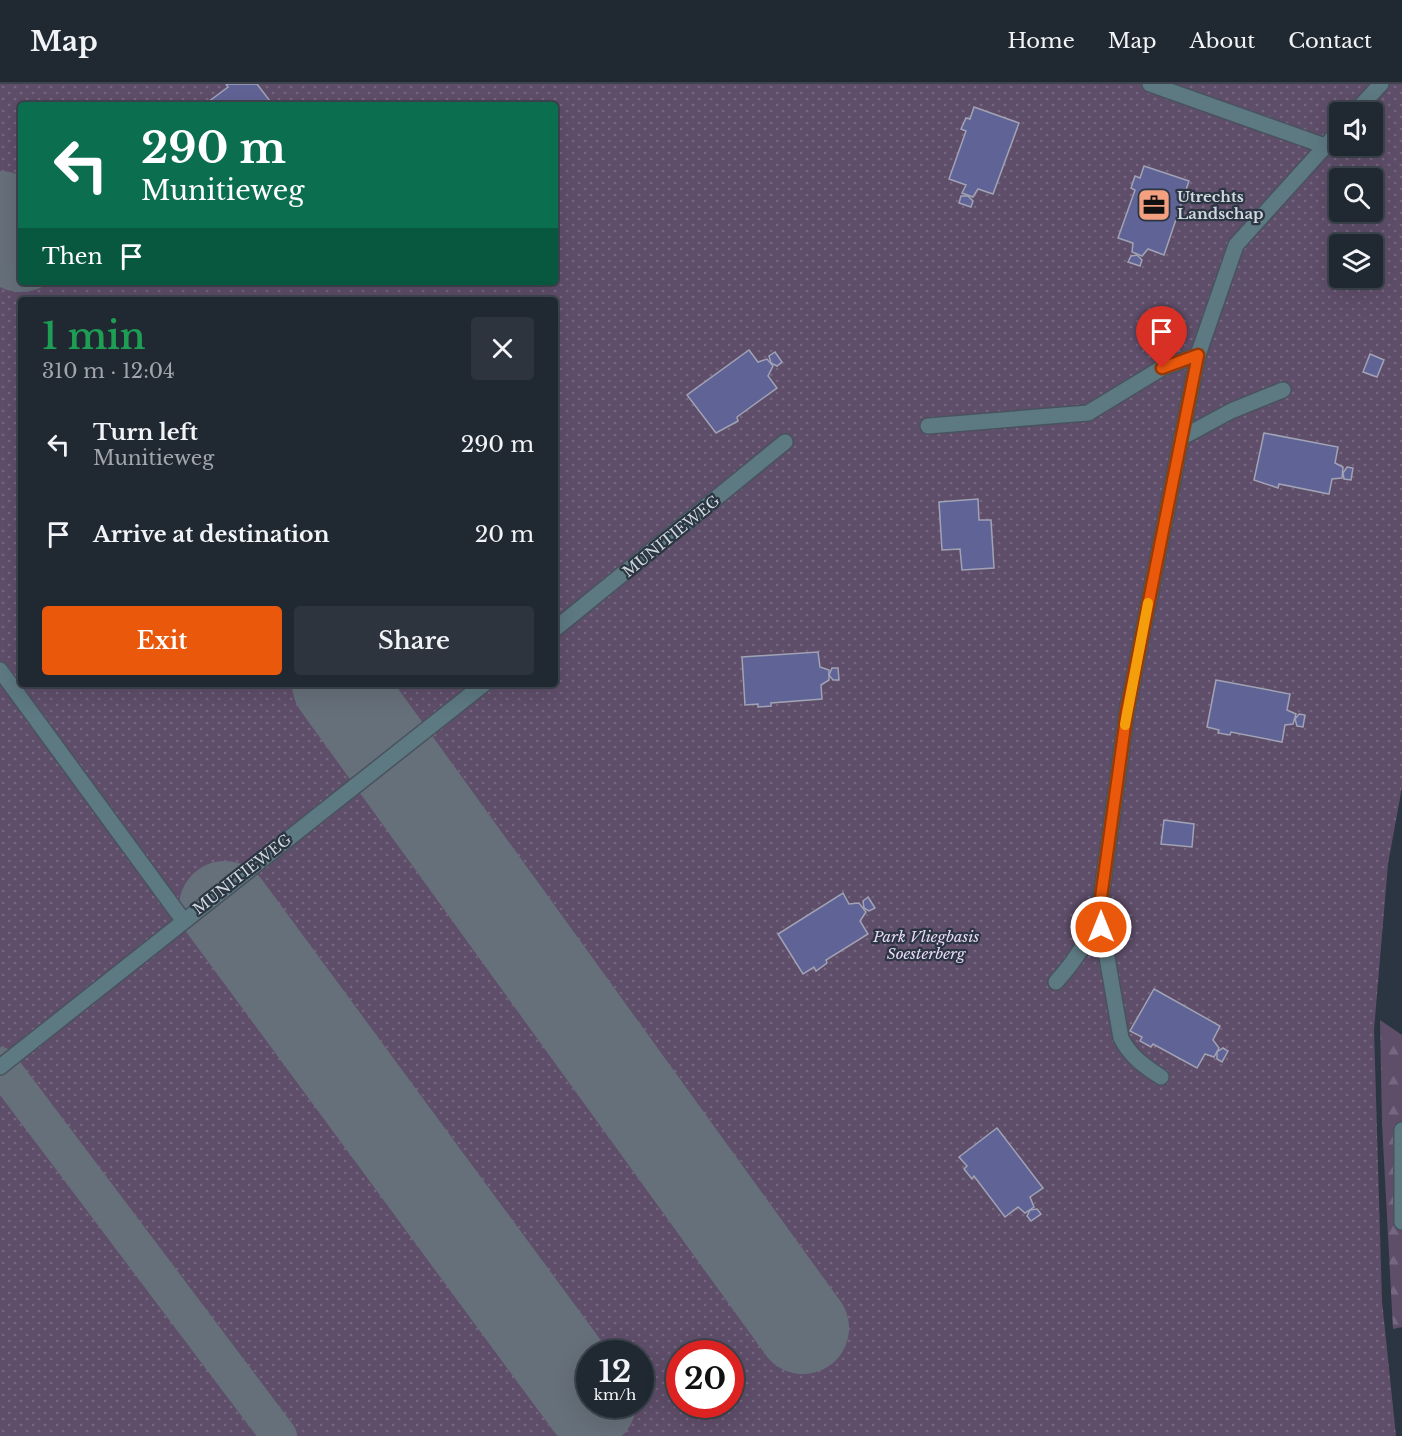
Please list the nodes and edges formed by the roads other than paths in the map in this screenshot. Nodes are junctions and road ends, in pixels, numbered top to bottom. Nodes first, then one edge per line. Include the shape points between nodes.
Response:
1 (1150, 84) edge
2 (1381, 84) edge
3 (1364, 102) edge
4 (1329, 142) edge
5 (1325, 146) junction
6 (1198, 355) junction
7 (1283, 390) dead end
8 (928, 426) dead end
9 (1181, 438) junction
10 (785, 442) dead end
11 (558, 626) edge
12 (0, 670) edge
13 (480, 687) edge
14 (1099, 912) junction
15 (183, 920) junction
16 (1056, 982) dead end
17 (1, 1067) edge
18 (1161, 1077) dead end
19 (1402, 1130) edge
20 (1402, 1222) edge

1 - 5 street
2 - 3 street
4 - 5 street
5 - 6 street via 1236,245
6 - 8 street via 1162,368 1088,413
6 - 9 street
7 - 9 street via 1231,411
9 - 14 street via 1127,711
10 - 11 street, MUNITIEWEG
12 - 15 street
13 - 15 street, MUNITIEWEG
14 - 16 street via 1079,953
14 - 18 street via 1121,1038 1136,1059
15 - 17 street, MUNITIEWEG
19 - 20 street

